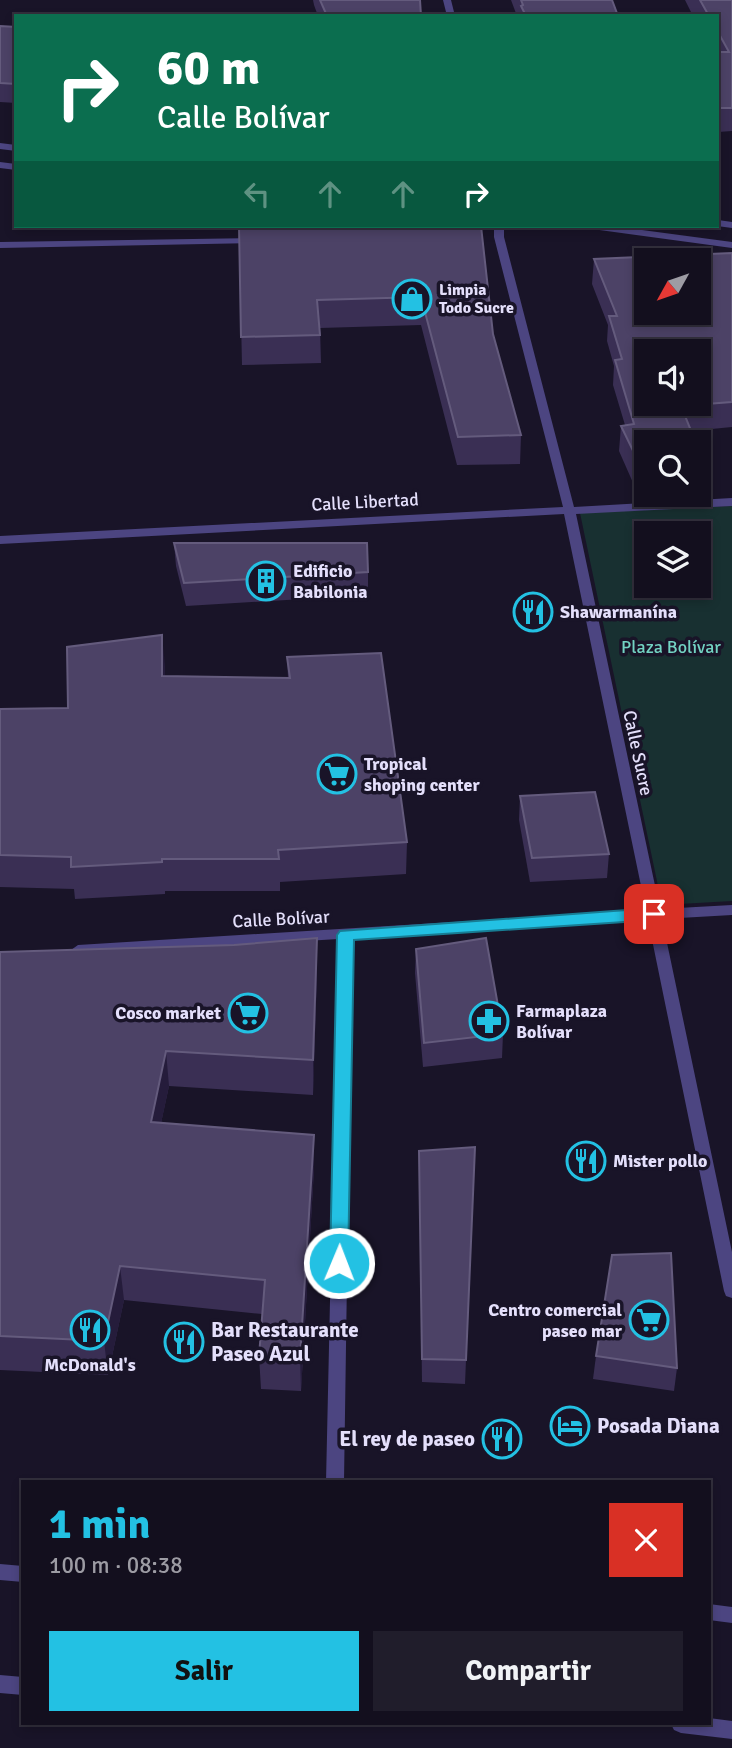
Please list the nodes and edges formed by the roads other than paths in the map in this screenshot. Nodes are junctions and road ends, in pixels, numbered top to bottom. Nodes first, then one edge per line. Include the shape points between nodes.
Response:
1 (608, 228) edge
2 (494, 234) edge
3 (263, 241) edge
4 (732, 244) edge
5 (0, 245) edge
6 (732, 502) edge
7 (569, 509) junction
8 (0, 540) edge
9 (732, 910) edge
10 (654, 914) junction
11 (345, 935) junction
12 (69, 951) edge
13 (732, 1291) edge
14 (335, 1480) edge
15 (0, 1572) edge
16 (21, 1574) edge
17 (711, 1612) edge
18 (732, 1615) edge
19 (0, 1684) edge
20 (21, 1686) edge
21 (690, 1725) edge
22 (732, 1730) edge

1 - 4 street
2 - 7 street, Calle Sucre
3 - 5 street
6 - 7 street, Calle Libertad
7 - 8 street, Calle Libertad
7 - 10 street, Calle Sucre
9 - 10 street, Calle Bolívar
10 - 11 street, Calle Bolívar
10 - 13 street, Calle Sucre
11 - 12 street, Calle Bolívar
11 - 14 street
15 - 16 street
17 - 18 street
19 - 20 street
21 - 22 street

